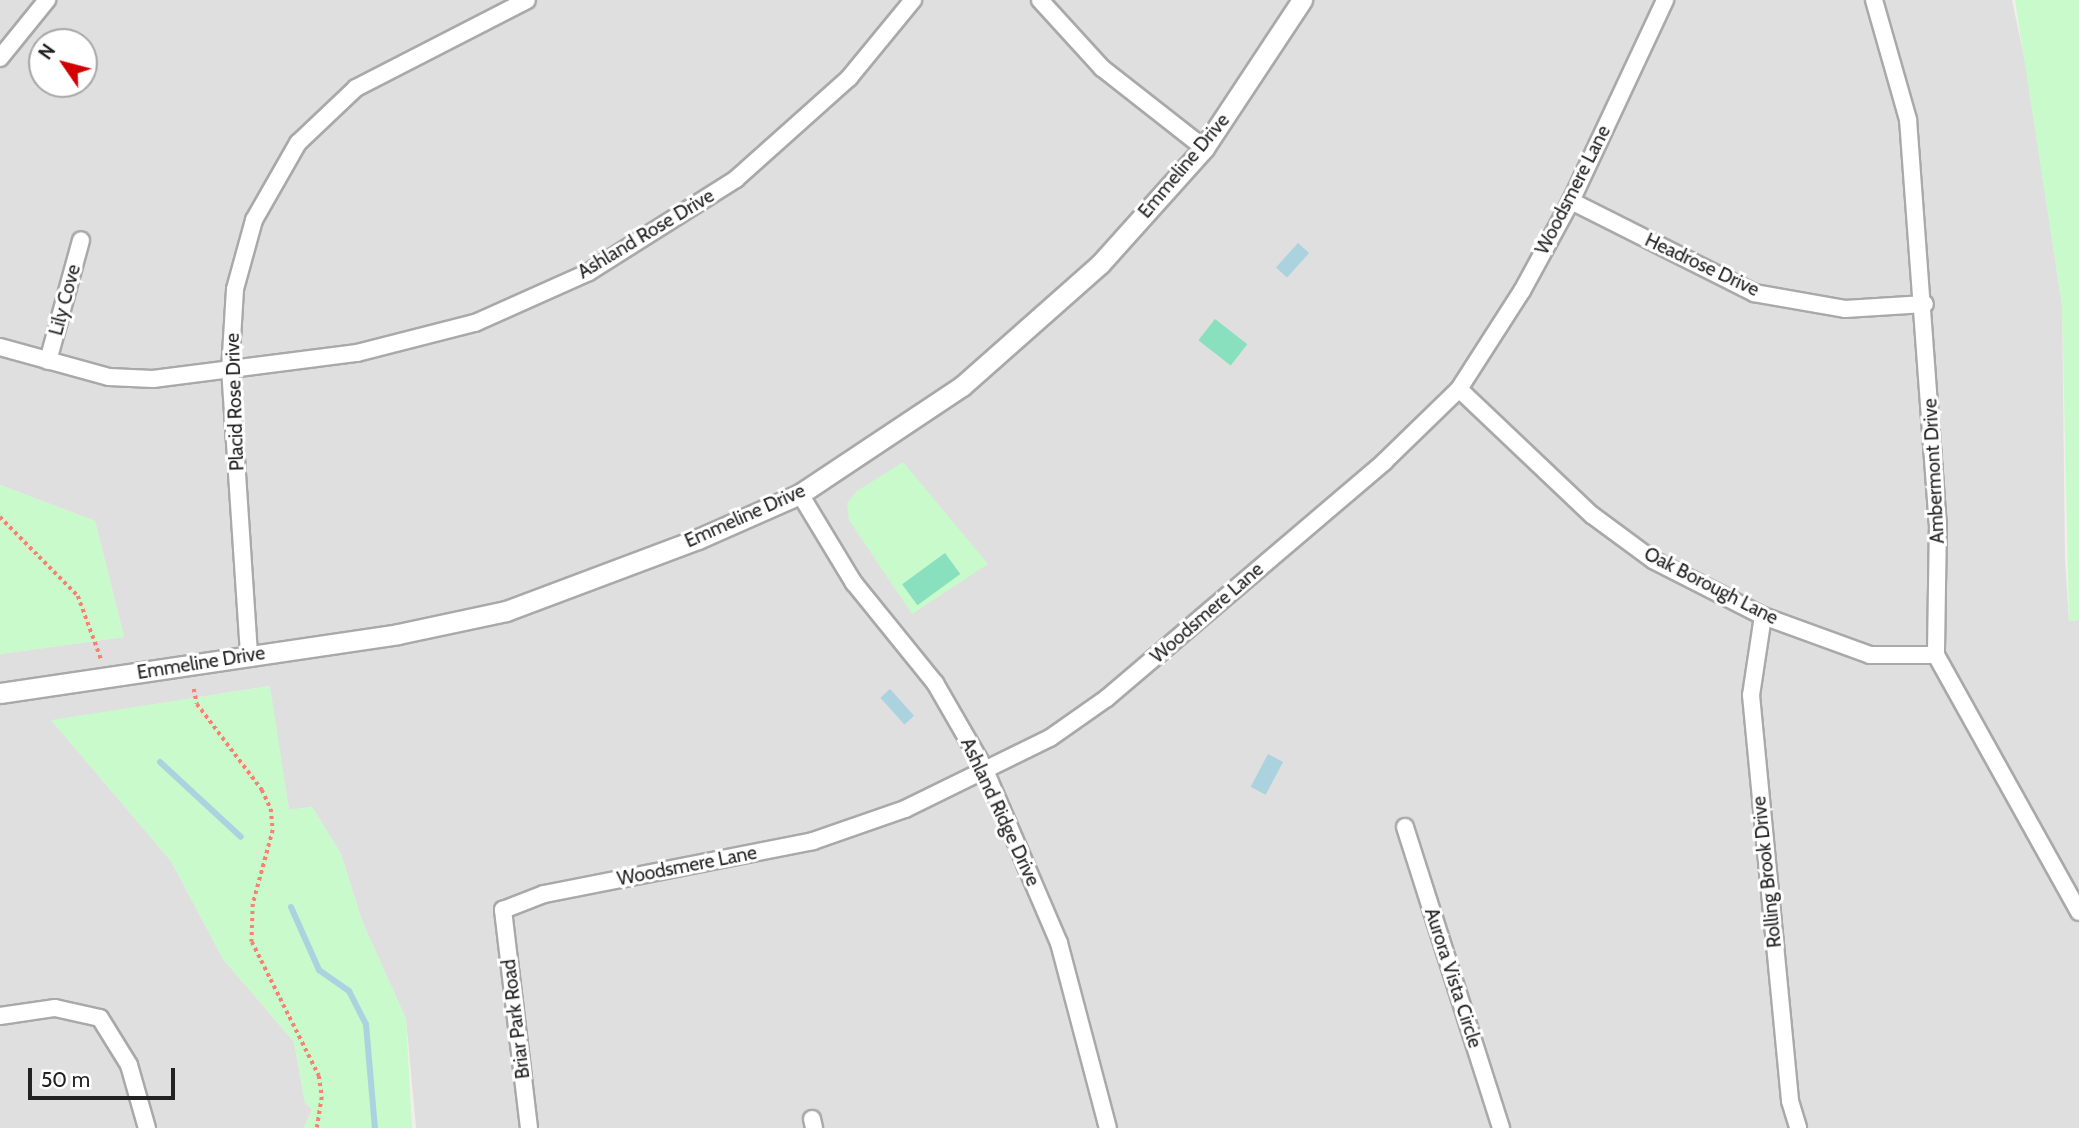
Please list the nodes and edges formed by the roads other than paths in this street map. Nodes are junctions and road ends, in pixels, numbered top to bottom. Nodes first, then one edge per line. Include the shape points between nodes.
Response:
1 (47, 0) edge
2 (527, 0) edge
3 (914, 0) edge
4 (1040, 0) edge
5 (1302, 0) edge
6 (1665, 0) edge
7 (1874, 0) edge
8 (0, 58) edge
9 (1204, 148) junction
10 (1571, 201) junction
11 (81, 240) dead end
12 (1925, 304) junction
13 (0, 347) edge
14 (48, 361) junction
15 (230, 370) junction
16 (1459, 389) junction
17 (800, 494) junction
18 (1763, 616) junction
19 (249, 654) junction
20 (1936, 655) junction
21 (0, 693) edge
22 (984, 768) junction
23 (1405, 827) dead end
24 (503, 910) joint
25 (2079, 912) edge
26 (0, 1016) edge
27 (148, 1128) edge
28 (529, 1128) edge
29 (1108, 1128) edge
30 (1500, 1128) edge
31 (1798, 1128) edge

1 - 8 street
2 - 15 street, Placid Rose Drive via 356,88 298,143 254,220 235,289
3 - 15 street, Ashland Rose Drive via 849,78 736,179 589,272 475,323 357,353
4 - 9 street via 1102,68
5 - 9 street, Emmeline Drive
6 - 10 street, Woodsmere Lane
7 - 12 street, Ambermont Drive via 1908,119
9 - 17 street, Emmeline Drive via 1100,264 962,386
10 - 12 street, Headrose Drive via 1754,293 1845,309
10 - 16 street, Woodsmere Lane
11 - 14 street, Lily Cove
12 - 20 street, Ambermont Drive via 1938,523
13 - 14 street, Ashland Rose Drive
14 - 15 street, Ashland Rose Drive via 123,379
15 - 19 street, Placid Rose Drive
16 - 18 street, Oak Borough Lane via 1592,515 1653,560
16 - 22 street, Woodsmere Lane via 1384,462 1107,698 1050,738
17 - 19 street, Emmeline Drive via 698,539 506,611 398,634
17 - 22 street, Ashland Ridge Drive via 854,583 935,683
18 - 20 street, Oak Borough Lane via 1870,655
18 - 31 street, Rolling Brook Drive via 1751,695 1790,1101
19 - 21 street, Emmeline Drive
20 - 25 street, Ambermont Drive
22 - 24 street, Woodsmere Lane via 905,809 813,841 544,894
22 - 29 street, Ashland Ridge Drive via 1059,943
23 - 30 street, Aurora Vista Circle
24 - 28 street, Briar Park Road
26 - 27 street via 55,1008 100,1018 129,1065

